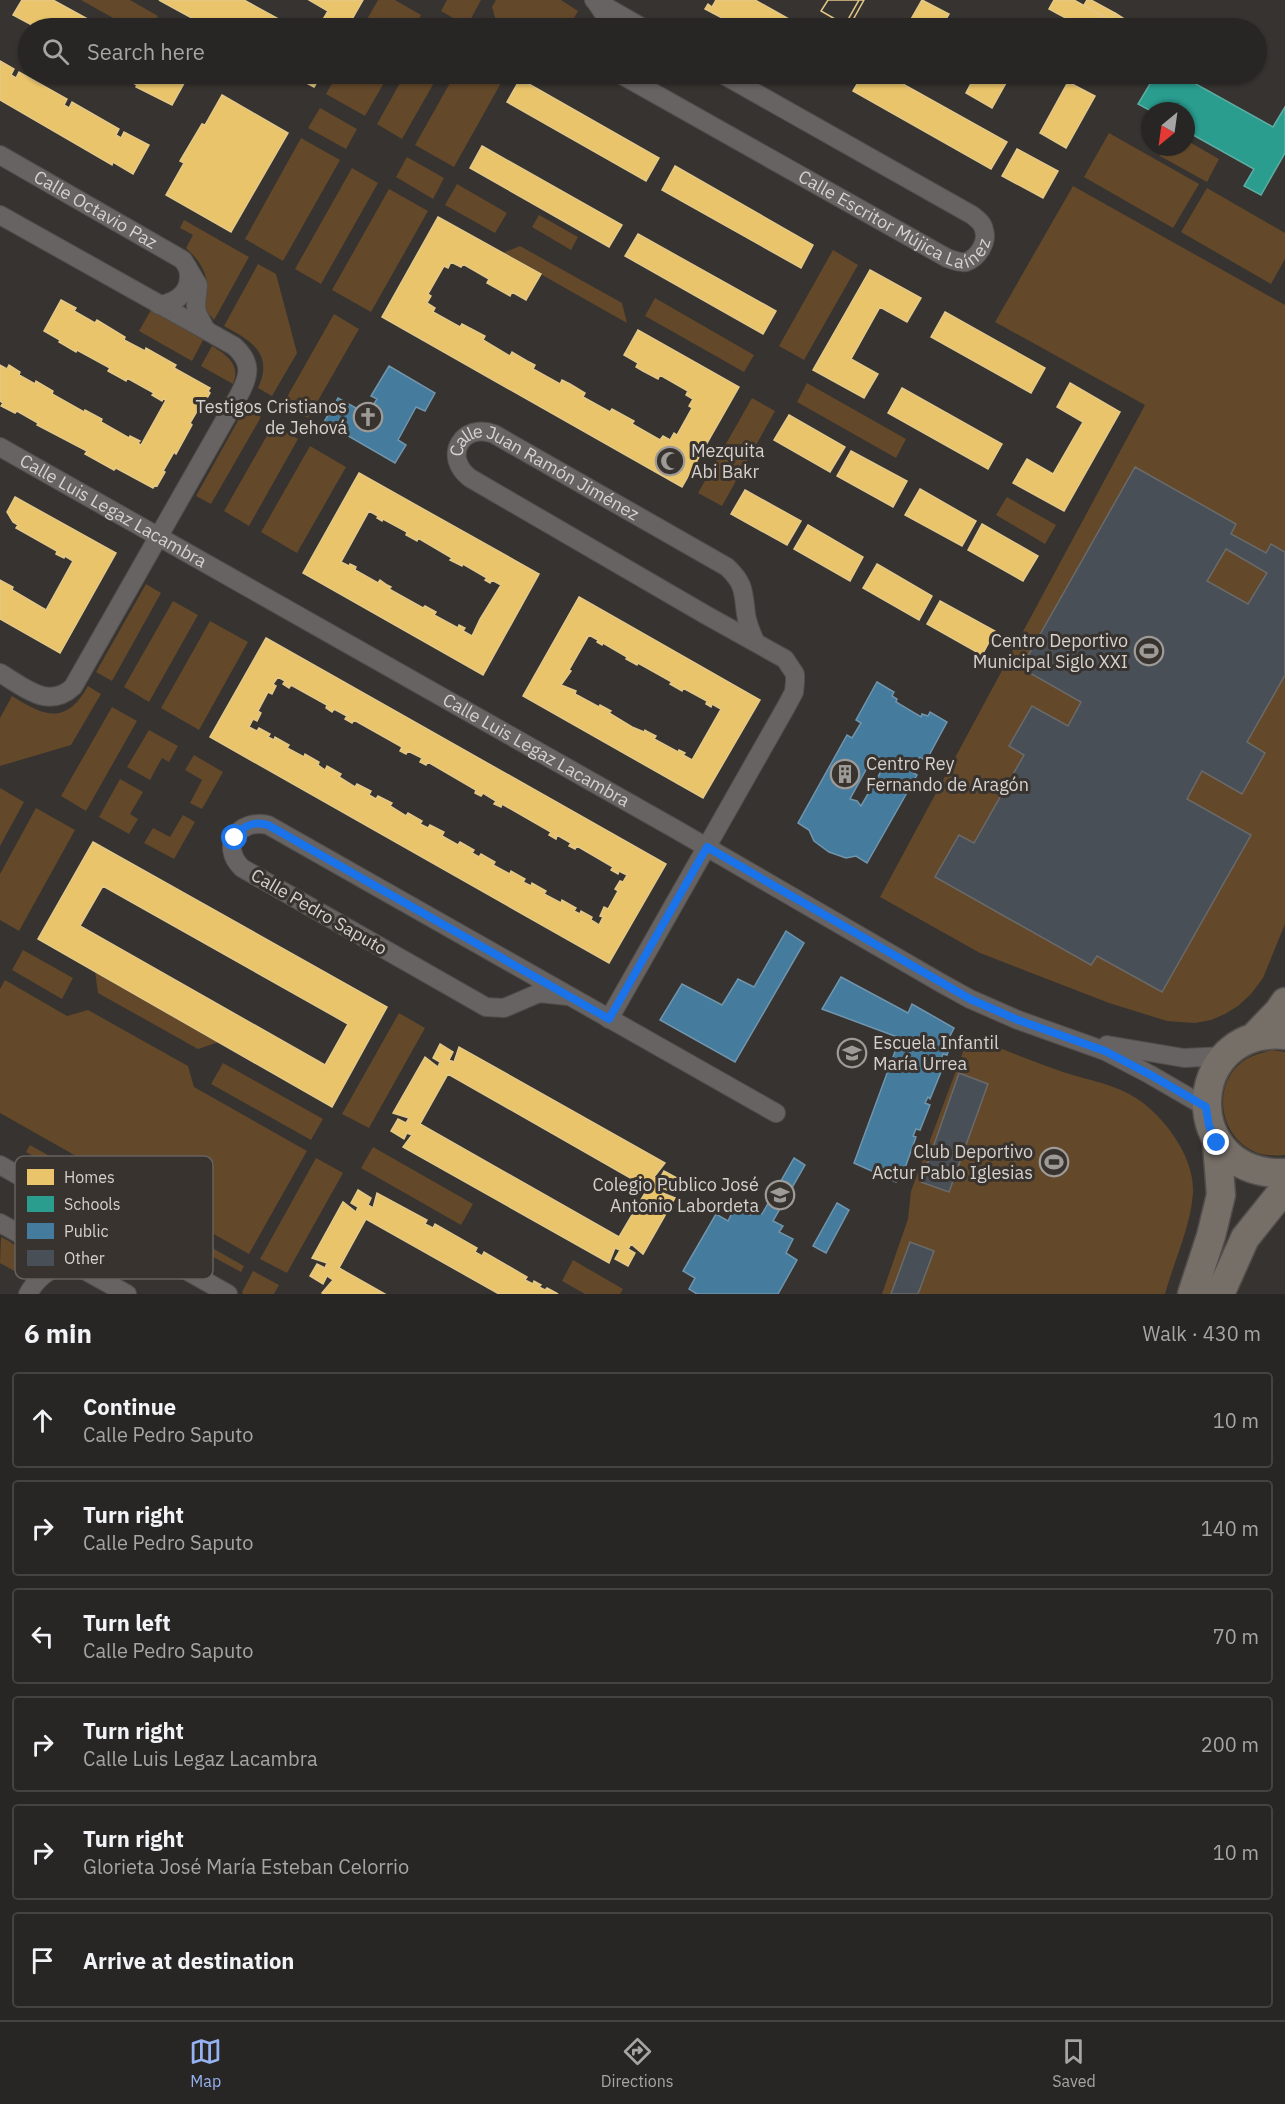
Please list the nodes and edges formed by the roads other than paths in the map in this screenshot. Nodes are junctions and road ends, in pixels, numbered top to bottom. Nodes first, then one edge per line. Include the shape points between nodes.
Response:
1 (595, 0) edge
2 (605, 18) edge
3 (626, 18) edge
4 (639, 84) edge
5 (740, 84) edge
6 (0, 155) edge
7 (0, 215) edge
8 (188, 266) junction
9 (159, 305) junction
10 (206, 330) junction
11 (0, 447) edge
12 (159, 538) junction
13 (739, 581) junction
14 (706, 615) junction
15 (755, 641) junction
16 (4, 677) edge
17 (707, 847) junction
18 (509, 960) junction
19 (568, 996) junction
20 (516, 1002) junction
21 (1285, 1002) edge
22 (609, 1019) junction
23 (1285, 1035) edge
24 (1254, 1037) junction
25 (1078, 1041) junction
26 (1224, 1056) junction
27 (1206, 1107) junction
28 (776, 1113) dead end
29 (1217, 1143) junction
30 (0, 1165) edge
31 (15, 1173) edge
32 (1285, 1173) edge
33 (1285, 1188) edge
34 (0, 1223) edge
35 (15, 1231) edge
36 (100, 1279) edge
37 (201, 1279) edge
38 (127, 1294) edge
39 (228, 1294) edge
40 (1192, 1294) edge
41 (1220, 1294) edge

1 - 2 street
1 - 3 street
4 - 5 street, Calle Escritor Mújica Laínez via 946,258 966,262 981,250 984,230 972,215
6 - 8 street, Calle Octavio Paz via 178,256
7 - 9 street
8 - 9 street via 190,279 182,296
8 - 10 street via 198,285 197,313
9 - 10 street
10 - 12 street via 241,352 246,359 247,377
11 - 12 street, Calle Luis Legaz Lacambra
12 - 16 street via 80,677 67,693 47,698
12 - 17 street, Calle Luis Legaz Lacambra
13 - 14 street via 738,599 733,607 720,615
13 - 14 street, Calle Juan Ramón Jiménez via 727,567 494,434 476,431 462,441 456,459 470,478
13 - 15 street
14 - 15 street, Calle Juan Ramón Jiménez
15 - 17 street, Calle Juan Ramón Jiménez via 791,666 794,692
17 - 22 street
17 - 25 street, Calle Luis Legaz Lacambra via 970,999
18 - 19 street, Calle Pedro Saputo
18 - 20 street via 520,982
18 - 20 street, Calle Pedro Saputo via 268,825 246,826 235,838 232,853 242,868 486,1008 504,1008
19 - 20 street, Calle Pedro Saputo via 539,993
19 - 22 street, Calle Pedro Saputo
21 - 24 main road
22 - 28 street, Calle Pedro Saputo
23 - 24 main road
24 - 26 main road
25 - 26 street, Calle Luis Legaz Lacambra via 1164,1056
25 - 27 street, Calle Luis Legaz Lacambra via 1126,1061
26 - 27 main road via 1213,1071
27 - 29 main road
29 - 32 main road via 1246,1167 1265,1173
29 - 40 main road via 1221,1195
30 - 31 street
33 - 41 main road via 1245,1238
34 - 35 street
36 - 38 street
37 - 39 street

